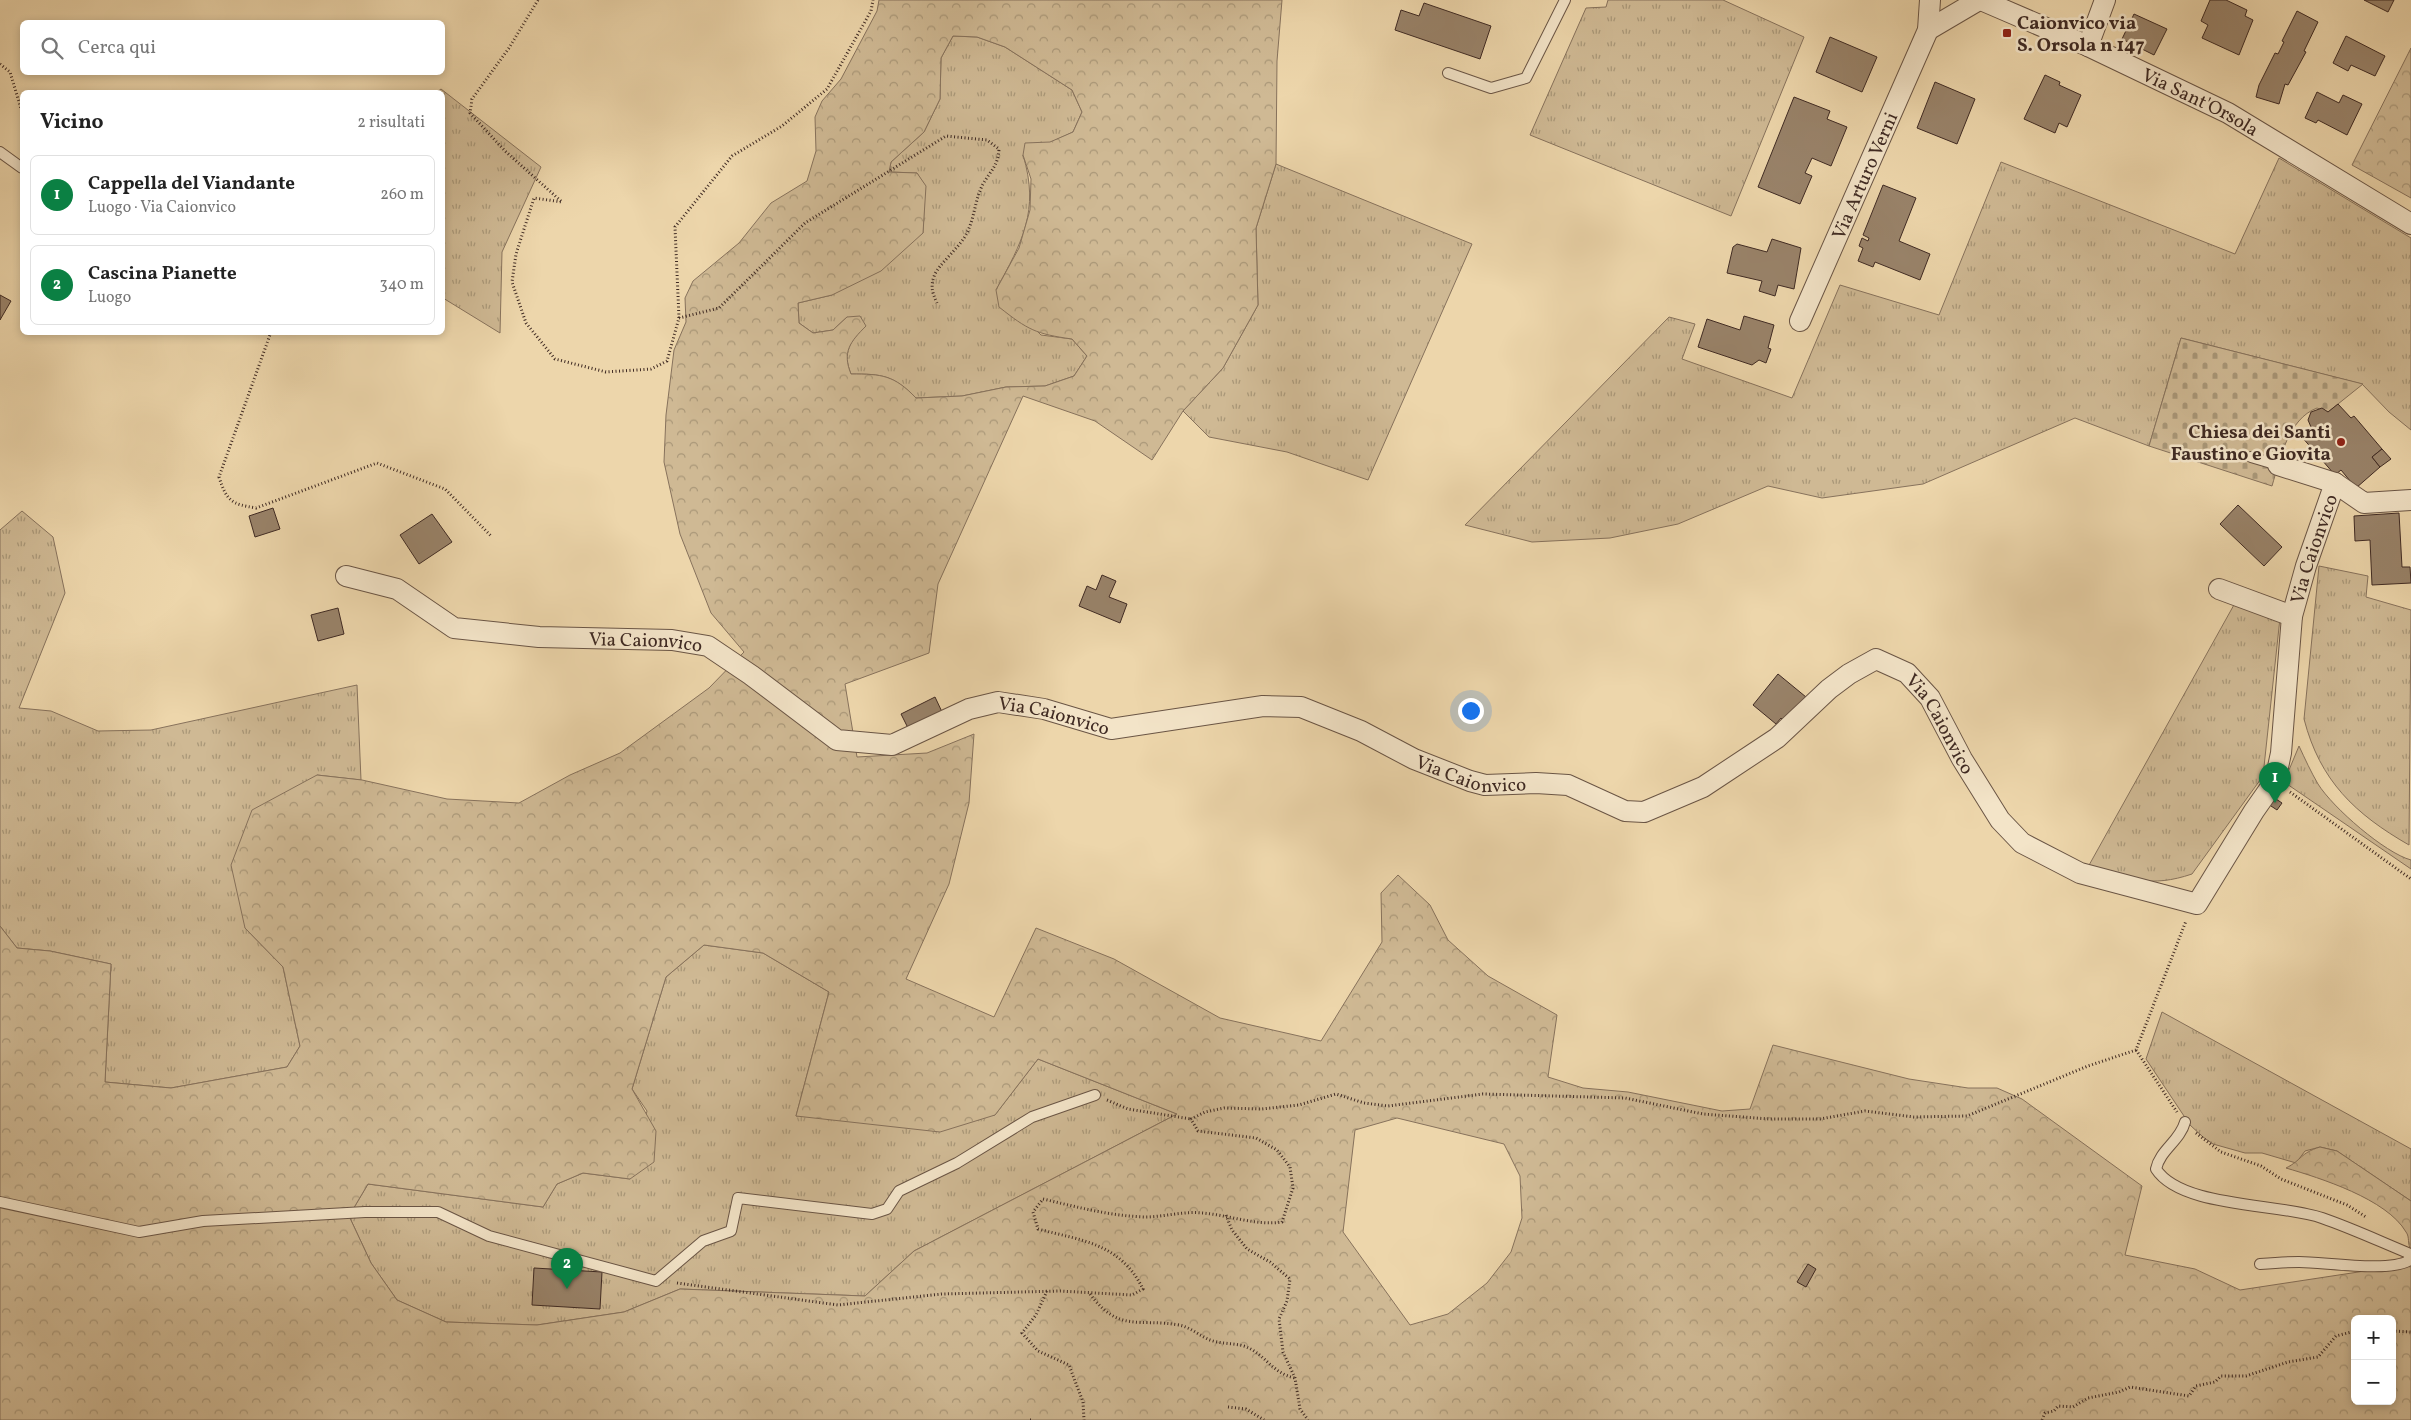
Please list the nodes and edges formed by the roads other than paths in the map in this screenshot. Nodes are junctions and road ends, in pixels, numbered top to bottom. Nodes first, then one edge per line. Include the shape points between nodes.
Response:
1 (1565, 0) edge
2 (1930, 0) edge
3 (1980, 0) edge
4 (2105, 0) edge
5 (1928, 30) junction
6 (2088, 46) junction
7 (1448, 73) dead end
8 (0, 152) edge
9 (20, 167) edge
10 (2411, 224) edge
11 (1800, 321) dead end
12 (2251, 457) dead end
13 (2278, 465) joint
14 (2335, 484) junction
15 (2411, 500) edge
16 (346, 576) dead end
17 (2218, 589) dead end
18 (2292, 616) junction
19 (1095, 1095) road end
20 (2184, 1122) road end
21 (0, 1202) edge
22 (2260, 1264) dead end

1 - 7 lane via 1526,78 1491,88
2 - 5 street, Via Arturo Verni
3 - 5 street
3 - 6 street, Via Sant'Orsola
4 - 6 street
5 - 11 street, Via Arturo Verni
6 - 10 street, Via Sant'Orsola via 2228,113
8 - 9 lane
12 - 13 lane
13 - 14 street, Via Caionvico
14 - 15 street, Via Caionvico via 2364,503
14 - 18 street, Via Caionvico
16 - 18 street, Via Caionvico via 396,589 454,628 539,637 672,640 708,646 751,674 836,740 892,745 969,709 998,702 1044,709 1111,729 1263,706 1301,707 1414,759 1484,786 1568,785 1625,811 1644,812 1703,787 1777,738 1829,689 1876,659 1907,673 1930,698 1962,760 2000,820 2022,843 2080,873 2197,904 2275,781 2281,753
17 - 18 street, Via Caionvico
19 - 21 lane via 1032,1117 957,1163 899,1191 887,1209 872,1214 738,1198 732,1231 703,1241 656,1281 489,1236 438,1212 364,1212 203,1221 139,1232
20 - 22 lane via 2182,1130 2158,1160 2156,1169 2161,1178 2198,1196 2279,1207 2321,1217 2408,1253 2410,1260 2402,1264 2370,1266 2298,1262

